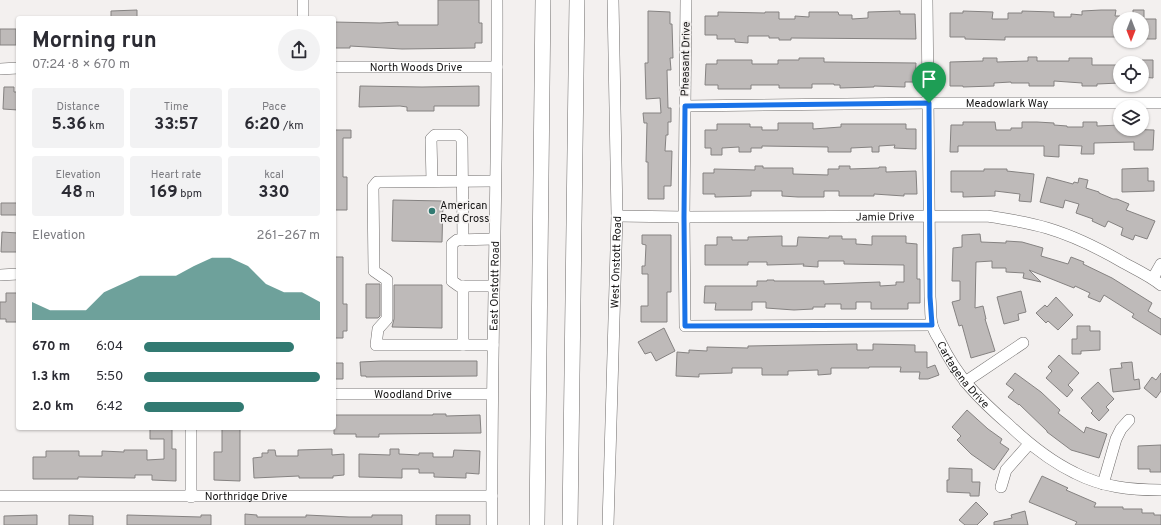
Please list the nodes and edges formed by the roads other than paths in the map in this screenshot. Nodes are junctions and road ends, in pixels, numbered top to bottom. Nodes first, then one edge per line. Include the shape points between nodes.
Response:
1 (303, 0) edge
2 (496, 0) edge
3 (543, 0) edge
4 (577, 0) edge
5 (612, 0) edge
6 (686, 0) edge
7 (927, 0) edge
8 (303, 16) edge
9 (336, 67) edge
10 (497, 67) junction
11 (16, 68) edge
12 (0, 69) edge
13 (929, 103) junction
14 (1161, 103) edge
15 (685, 106) junction
16 (495, 181) junction
17 (432, 182) junction
18 (462, 182) junction
19 (617, 216) junction
20 (929, 216) junction
21 (684, 217) junction
22 (494, 239) junction
23 (463, 240) junction
24 (1161, 264) edge
25 (16, 274) edge
26 (0, 275) edge
27 (1157, 282) edge
28 (463, 286) junction
29 (494, 286) junction
30 (932, 325) junction
31 (1023, 343) dead end
32 (463, 345) junction
33 (493, 345) junction
34 (965, 382) junction
35 (336, 394) edge
36 (492, 394) junction
37 (1129, 420) dead end
38 (191, 430) edge
39 (1029, 444) junction
40 (1103, 484) junction
41 (1001, 487) dead end
42 (1161, 490) edge
43 (0, 496) edge
44 (492, 496) junction
45 (192, 497) junction
46 (492, 525) edge
47 (537, 525) edge
48 (570, 525) edge
49 (608, 525) edge

1 - 8 street
2 - 10 street, East Onstott Road
3 - 47 highway
4 - 48 highway
5 - 19 street, West Onstott Road
6 - 15 street, Pheasant Drive
7 - 13 street, Cartagena Drive
9 - 10 street, North Woods Drive
10 - 16 street, East Onstott Road
11 - 12 street
13 - 14 street, Meadowlark Way
13 - 15 street, Meadowlark Way
13 - 20 street, Cartagena Drive
15 - 21 street, Pheasant Drive
16 - 18 street
16 - 22 street, East Onstott Road
17 - 18 street
17 - 18 street via 431,139 435,135 458,135 462,139
17 - 32 street via 377,182 373,187 374,271 387,280 387,319 378,329 376,345
18 - 23 street
19 - 21 street, Jamie Drive
19 - 49 street, West Onstott Road
20 - 21 street, Jamie Drive
20 - 27 street, Jamie Drive via 987,216 1047,228 1103,251
20 - 30 street, Cartagena Drive
21 - 30 street, Pheasant Drive via 685,326
22 - 23 street
22 - 29 street, East Onstott Road
23 - 28 street via 457,240 452,244 452,281
24 - 27 street
25 - 26 street
28 - 29 street
28 - 32 street
29 - 33 street, East Onstott Road
30 - 34 street, Cartagena Drive via 948,358
31 - 34 street
32 - 33 street
33 - 36 street, East Onstott Road
34 - 39 street, Cartagena Drive via 978,398
35 - 36 street, Woodland Drive
36 - 44 street, East Onstott Road
37 - 40 street via 1120,429
38 - 45 street
39 - 40 street, Cartagena Drive via 1057,464
39 - 41 street via 1006,470
40 - 42 street, Cartagena Drive via 1135,490
43 - 45 street, Northridge Drive
44 - 45 street, Northridge Drive
44 - 46 street, East Onstott Road

